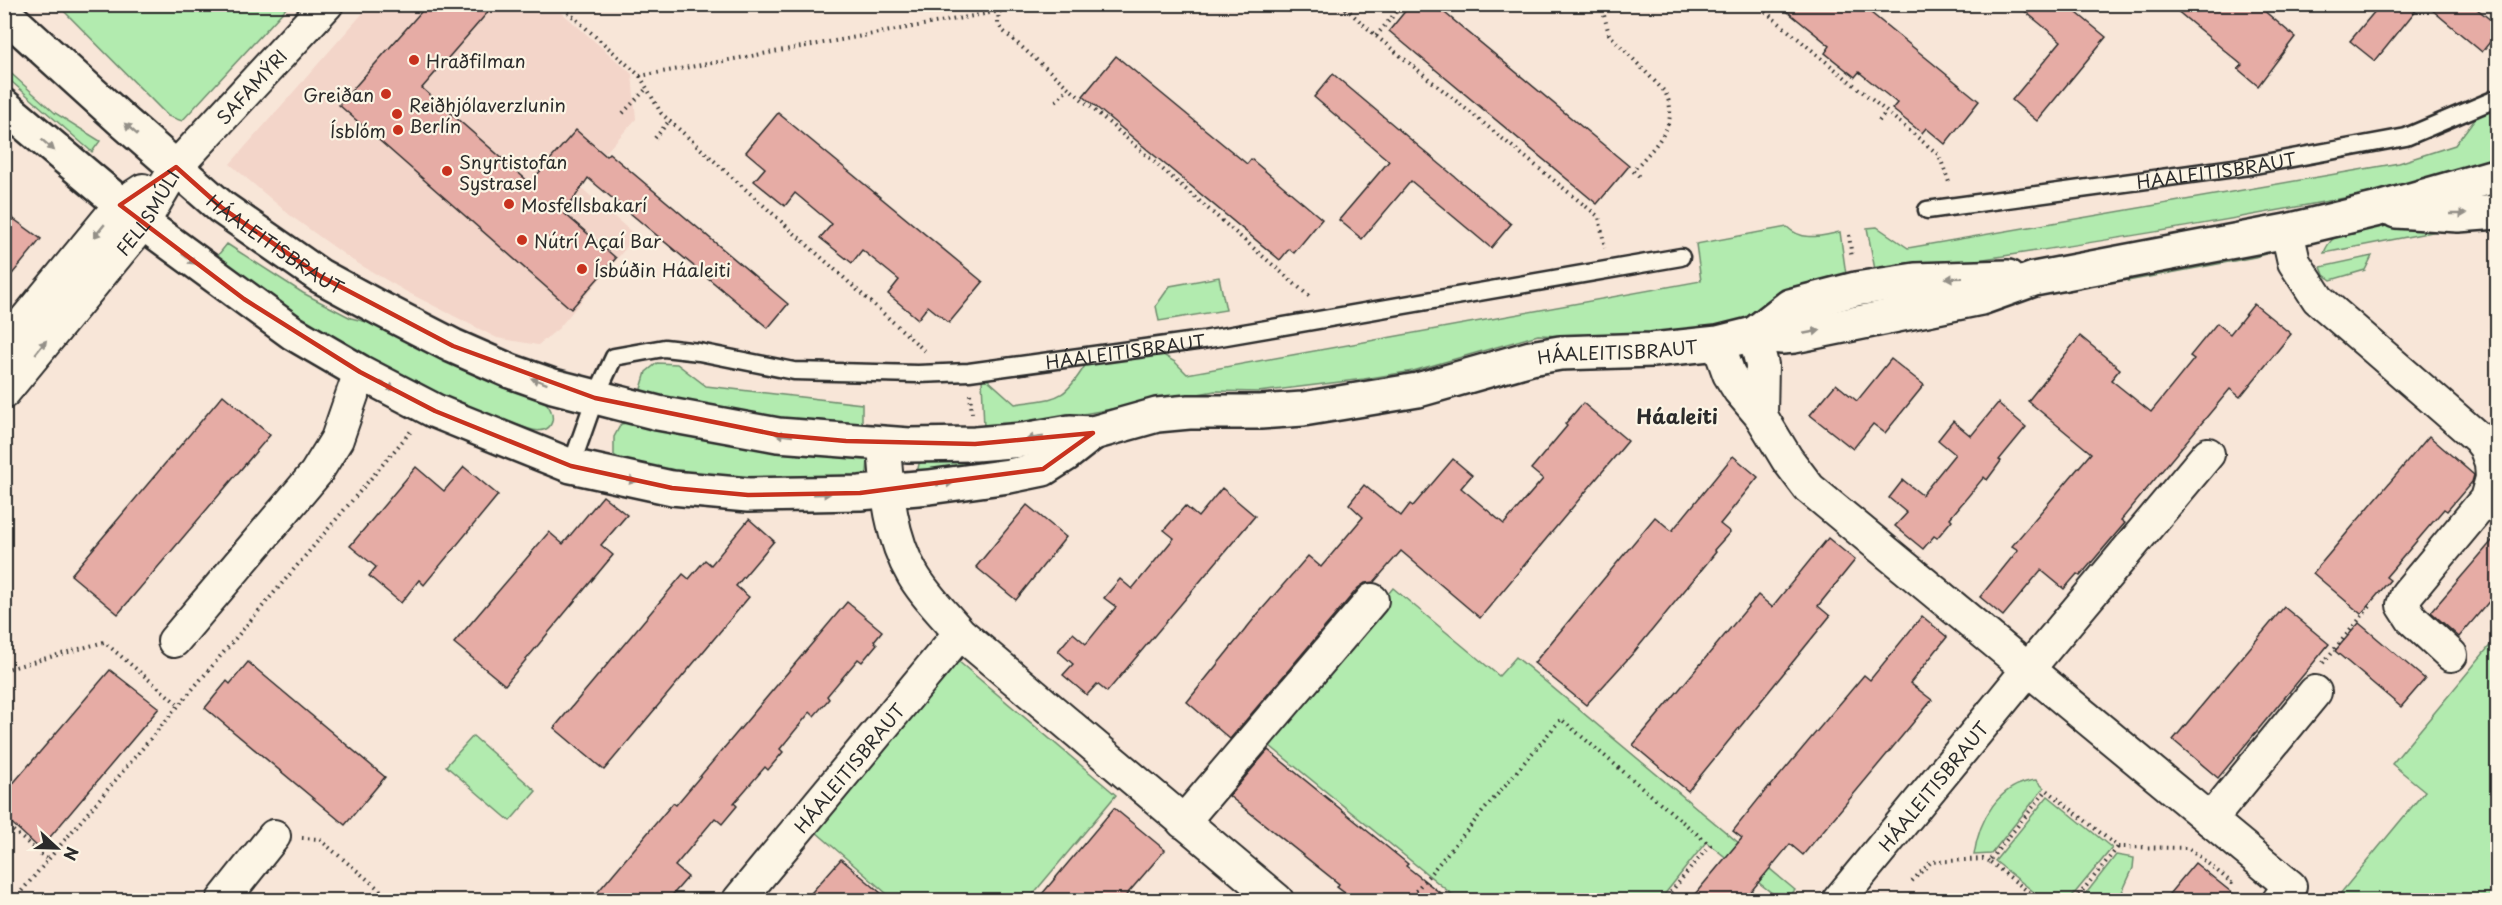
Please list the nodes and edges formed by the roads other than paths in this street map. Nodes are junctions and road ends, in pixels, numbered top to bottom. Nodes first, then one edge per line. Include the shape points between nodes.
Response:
1 (327, 4) edge
2 (4, 13) edge
3 (2498, 98) edge
4 (4, 106) edge
5 (176, 168) junction
6 (2498, 175) edge
7 (2379, 209) junction
8 (1927, 210) dead end
9 (2498, 212) edge
10 (132, 214) junction
11 (2287, 231) junction
12 (1681, 257) dead end
13 (1754, 334) junction
14 (1718, 343) junction
15 (4, 346) edge
16 (360, 372) junction
17 (4, 392) edge
18 (595, 398) junction
19 (1761, 416) junction
20 (1093, 433) junction
21 (884, 444) junction
22 (2208, 454) dead end
23 (2494, 463) edge
24 (571, 466) junction
25 (887, 491) junction
26 (1372, 600) dead end
27 (960, 633) junction
28 (174, 641) dead end
29 (2451, 655) dead end
30 (2029, 670) junction
31 (2315, 692) dead end
32 (2210, 820) junction
33 (1183, 822) junction
34 (274, 836) road end
35 (223, 900) edge
36 (739, 900) edge
37 (1277, 900) edge
38 (1839, 900) edge
39 (2279, 900) edge

1 - 5 street, SAFAMÝRI
5 -> 2 street, HÁALEITISBRAUT
3 - 8 lane, HÁALEITISBRAUT via 2406,137 2249,166
4 -> 10 street, HÁALEITISBRAUT
5 - 10 street, FELLSMÚLI
18 -> 5 street, HÁALEITISBRAUT via 510,371 453,346 320,276 221,207
6 - 7 street, HÁALEITISBRAUT
7 -> 9 street, HÁALEITISBRAUT via 2458,215
7 - 11 street, HÁALEITISBRAUT
10 -> 15 street, FELLSMÚLI
10 -> 16 street, HÁALEITISBRAUT via 293,333
17 -> 10 street, FELLSMÚLI
11 - 13 street, HÁALEITISBRAUT via 2034,279 1915,280 1856,289 1790,306
11 - 23 street via 2294,262 2318,299 2478,438
12 - 18 lane, HÁALEITISBRAUT via 1203,340 969,372 794,371 699,352 654,349 614,357
13 - 14 street, HÁALEITISBRAUT
13 - 19 street via 1762,365
14 - 19 street, HÁALEITISBRAUT via 1729,374
14 - 20 street, HÁALEITISBRAUT via 1560,353 1418,390 1292,410 1157,415
16 -> 24 street, HÁALEITISBRAUT via 435,411
16 - 28 street via 337,439 316,473
21 -> 18 street, HÁALEITISBRAUT via 778,435
18 - 24 lane, HÁALEITISBRAUT
19 - 30 street, HÁALEITISBRAUT via 1809,488
20 -> 21 street, HÁALEITISBRAUT via 1070,432 975,444
25 -> 20 street, HÁALEITISBRAUT via 1043,469
21 - 25 street
22 - 30 street, HÁALEITISBRAUT
23 - 29 street via 2486,500 2407,594 2403,605 2412,619
24 -> 25 street, HÁALEITISBRAUT via 672,488 748,495
25 - 27 street via 903,557 923,590
26 - 33 street
27 - 33 street
27 - 36 street, HÁALEITISBRAUT
30 - 32 street, HÁALEITISBRAUT
30 - 38 street, HÁALEITISBRAUT
31 - 32 street
32 - 39 street, HÁALEITISBRAUT via 2290,886
33 - 37 street
34 - 35 street

